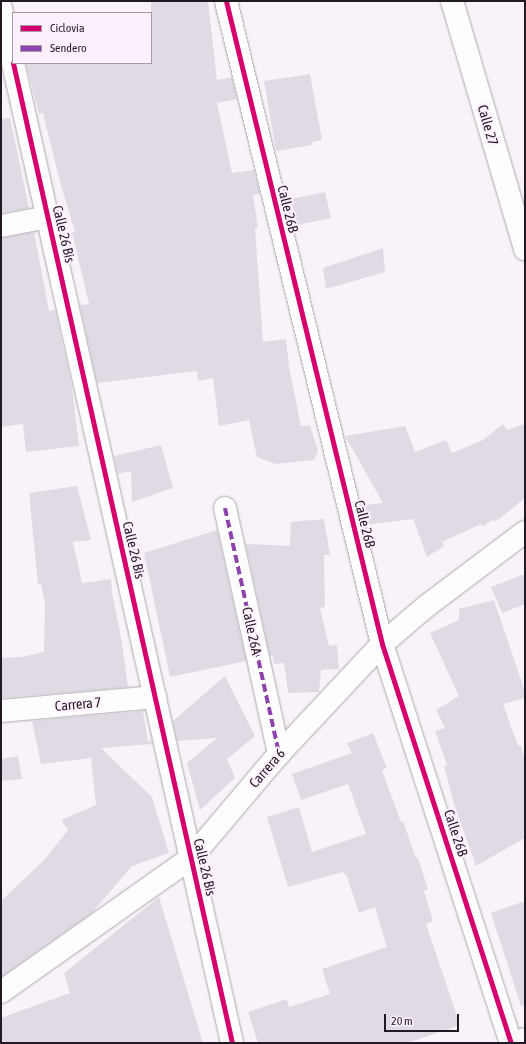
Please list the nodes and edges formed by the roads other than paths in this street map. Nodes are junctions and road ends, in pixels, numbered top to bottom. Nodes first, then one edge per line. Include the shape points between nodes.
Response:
1 (226, 1) edge
2 (452, 1) edge
3 (1, 8) edge
4 (12, 58) edge
5 (13, 64) edge
6 (48, 217) junction
7 (521, 222) edge
8 (1, 226) edge
9 (525, 249) edge
10 (226, 508) dead end
11 (525, 532) edge
12 (382, 644) junction
13 (155, 697) junction
14 (1, 711) edge
15 (279, 754) junction
16 (190, 858) junction
17 (1, 992) edge
18 (525, 1038) edge
19 (232, 1043) edge
20 (512, 1043) edge

1 - 12 street, Calle 26B
2 - 7 street, Calle 27
3 - 4 street, Calle 26 Bis
5 - 6 street, Calle 26 Bis
6 - 8 street
6 - 13 street, Calle 26 Bis
7 - 9 street, Calle 27
10 - 15 street, Calle 26A
11 - 12 street, Carrera 6 via 428,605
12 - 15 street, Carrera 6
12 - 20 street, Calle 26B
13 - 14 street, Carrera 7
13 - 16 street, Calle 26 Bis
15 - 16 street, Carrera 6
16 - 17 street, Carrera 6
16 - 19 street, Calle 26 Bis
18 - 20 street

